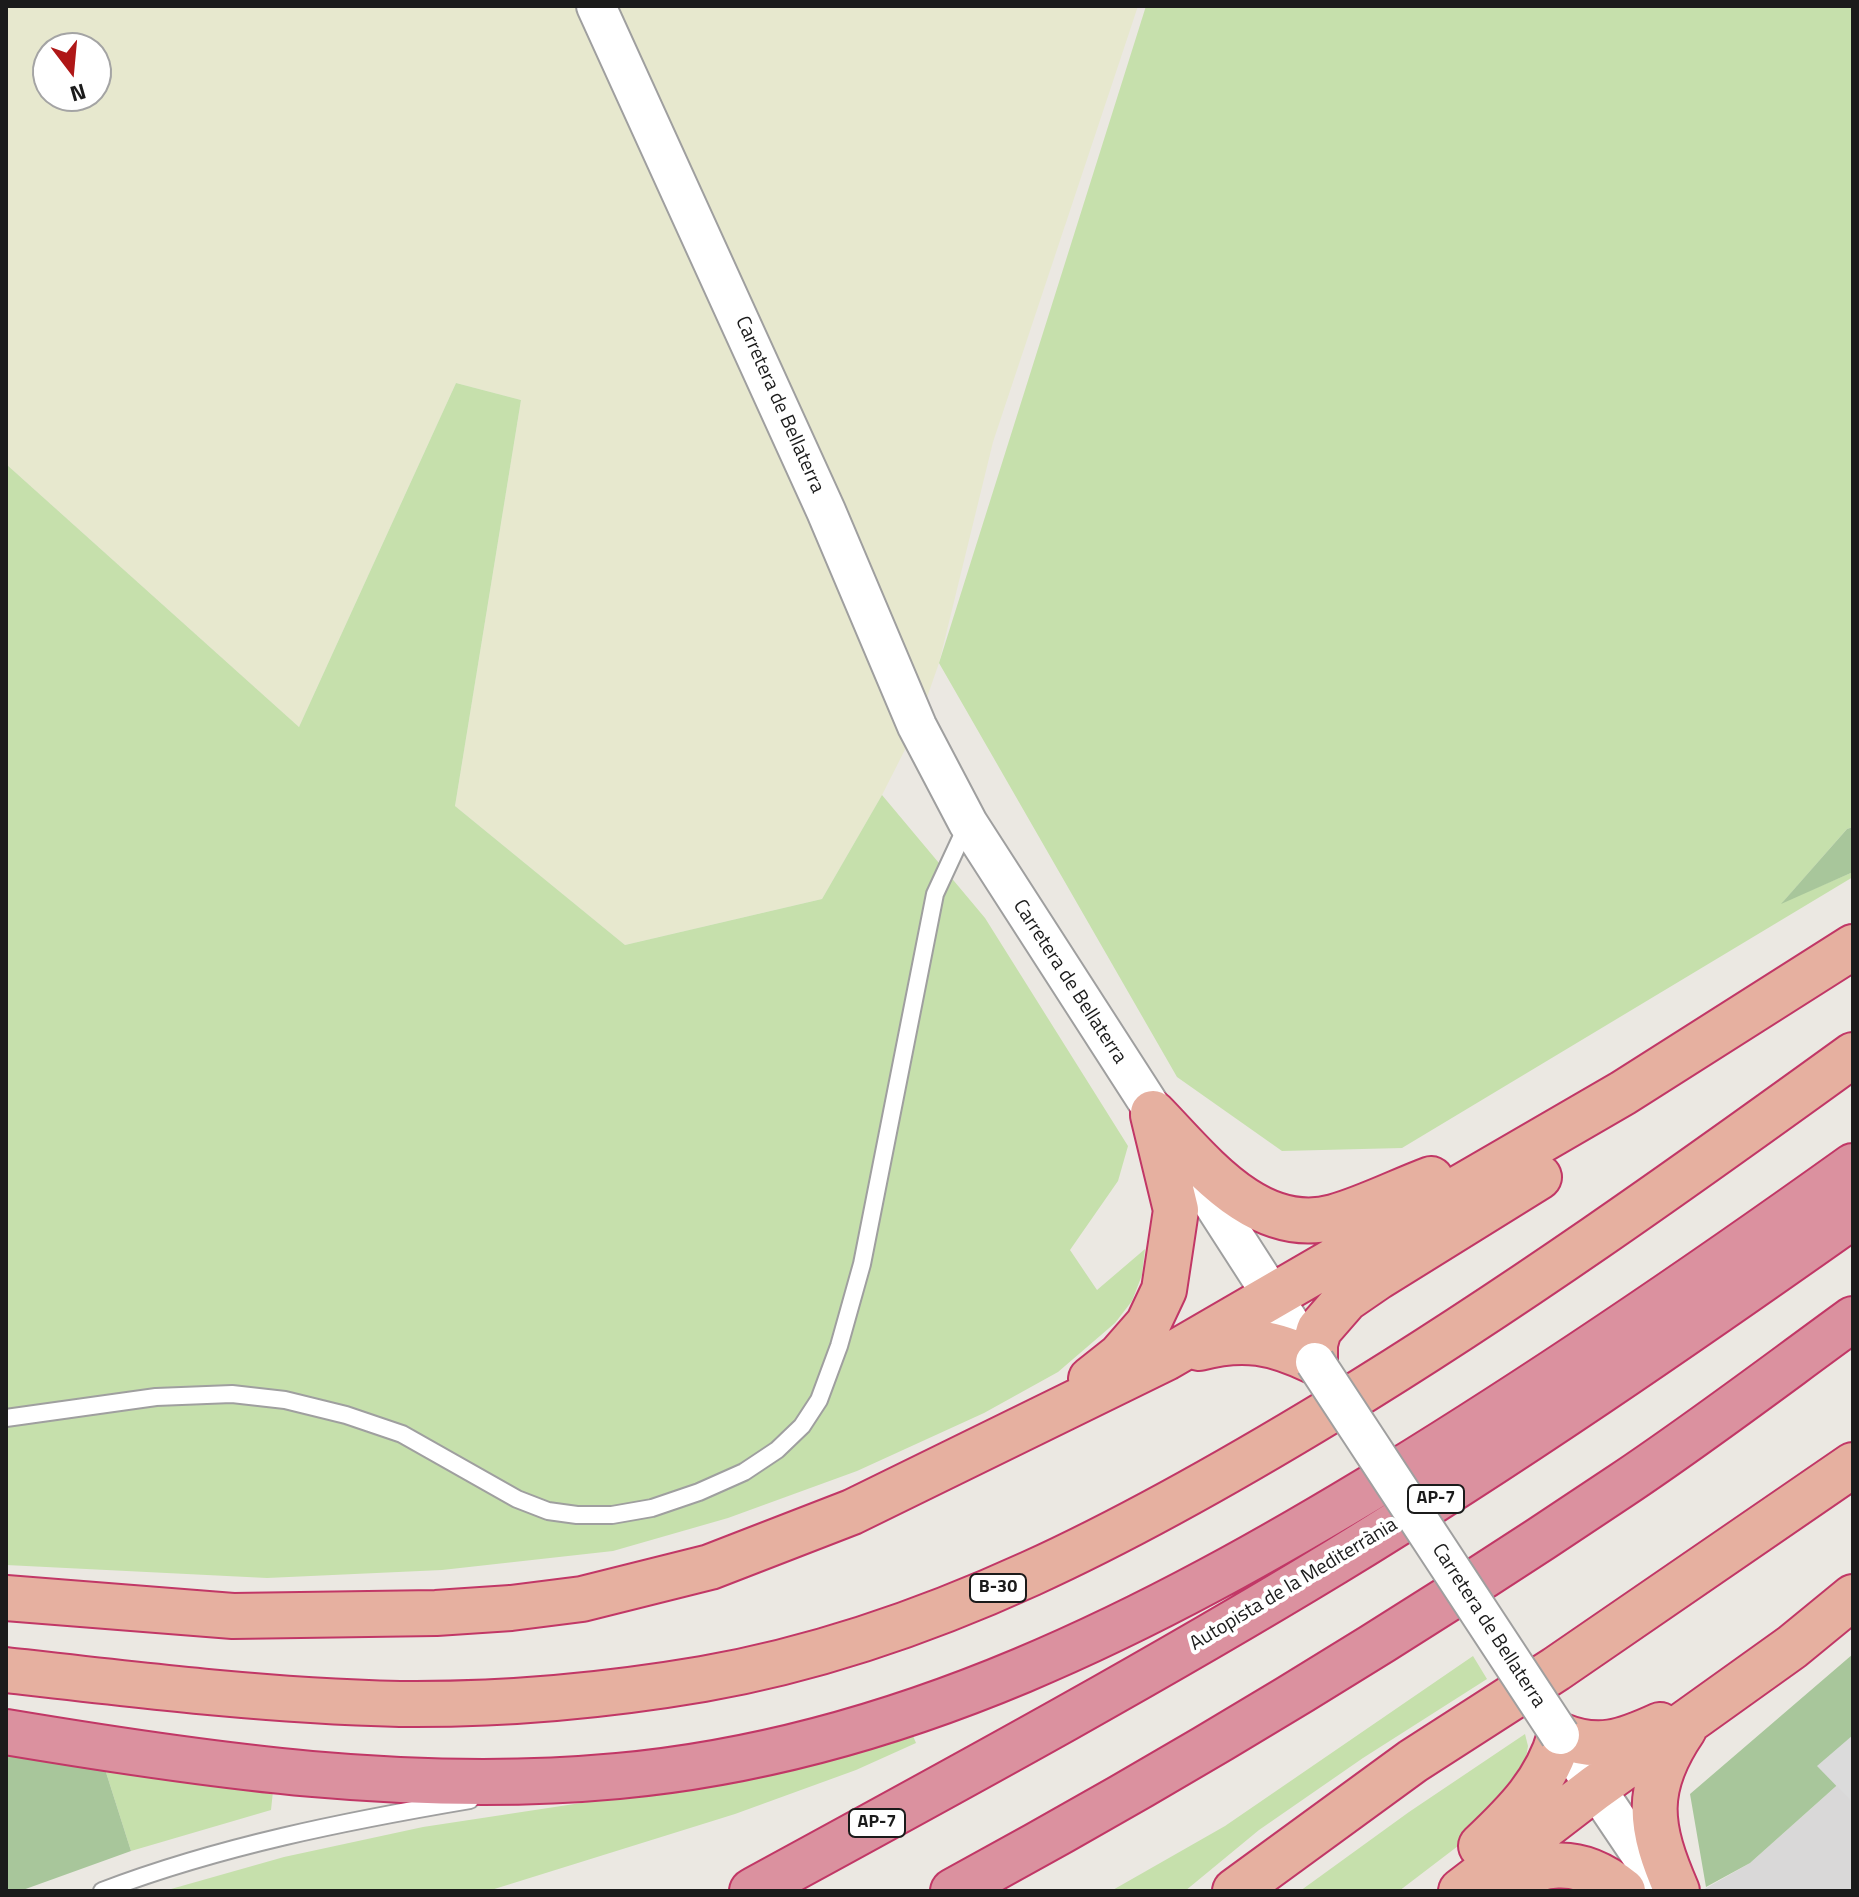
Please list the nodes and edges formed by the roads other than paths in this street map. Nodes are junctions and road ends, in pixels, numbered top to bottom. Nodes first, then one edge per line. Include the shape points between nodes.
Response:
1 (596, 6) edge
2 (968, 823) junction
3 (1853, 947) edge
4 (1788, 989) junction
5 (1853, 1055) edge
6 (1623, 1093) junction
7 (1153, 1113) junction
8 (1853, 1166) edge
9 (1853, 1216) edge
10 (1272, 1297) junction
11 (1853, 1319) edge
12 (1166, 1358) junction
13 (1315, 1362) junction
14 (6, 1418) edge
15 (1021, 1428) junction
16 (1853, 1465) edge
17 (1853, 1597) edge
18 (6, 1598) edge
19 (6, 1670) edge
20 (1708, 1708) junction
21 (6, 1732) edge
22 (1560, 1735) junction
23 (618, 1776) junction
24 (1595, 1788) junction
25 (1053, 1837) junction
26 (102, 1891) edge
27 (752, 1891) edge
28 (953, 1891) edge
29 (972, 1891) edge
30 (1235, 1891) edge
31 (1435, 1891) edge
32 (1461, 1891) edge
33 (1490, 1891) edge
34 (1623, 1891) edge
35 (1665, 1891) edge
36 (1677, 1891) edge

1 - 2 street, Carretera de Bellaterra via 814,484 917,726
2 - 7 street, Carretera de Bellaterra
2 - 14 lane via 935,894 862,1264 839,1346 819,1400 802,1426 744,1472 652,1508 577,1515 517,1499 402,1434 285,1400 232,1394 156,1397
3 - 4 highway
4 - 6 highway
4 - 13 highway via 1634,1114 1346,1299 1319,1330
5 - 19 highway, B-30 via 1548,1271 1280,1441 1076,1554 877,1635 705,1678 505,1702 399,1704 270,1696
6 - 7 highway via 1369,1205 1301,1221 1255,1208 1220,1182
6 - 10 highway
7 - 10 street, Carretera de Bellaterra
7 - 15 highway via 1176,1210 1164,1290 1148,1324 1120,1356
8 - 23 highway via 1446,1442 1183,1597 990,1685 895,1720 788,1749
9 - 27 highway, Autopista de la Mediterrània / AP-7 via 1506,1455 1336,1561 1167,1662
10 - 12 highway
10 - 13 street, Carretera de Bellaterra
11 - 25 highway via 1624,1484 1393,1635
12 - 13 highway via 1203,1346 1255,1341
12 - 15 highway
13 - 22 street, Carretera de Bellaterra, bridge
15 - 18 highway via 852,1512 770,1545 710,1567 582,1599 436,1613 233,1616
16 - 30 highway via 1413,1761
17 - 20 highway
20 - 22 highway via 1628,1739 1594,1744
20 - 24 highway
20 - 36 highway via 1670,1750 1655,1798 1653,1820
21 - 23 highway via 322,1777 445,1783
22 - 24 street, Carretera de Bellaterra
22 - 31 highway via 1544,1777 1528,1798
23 - 26 lane via 311,1830
24 - 32 highway
24 - 35 street, Carretera de Bellaterra
25 - 28 highway
25 - 29 highway
33 - 34 highway via 1516,1875 1557,1864 1594,1872

